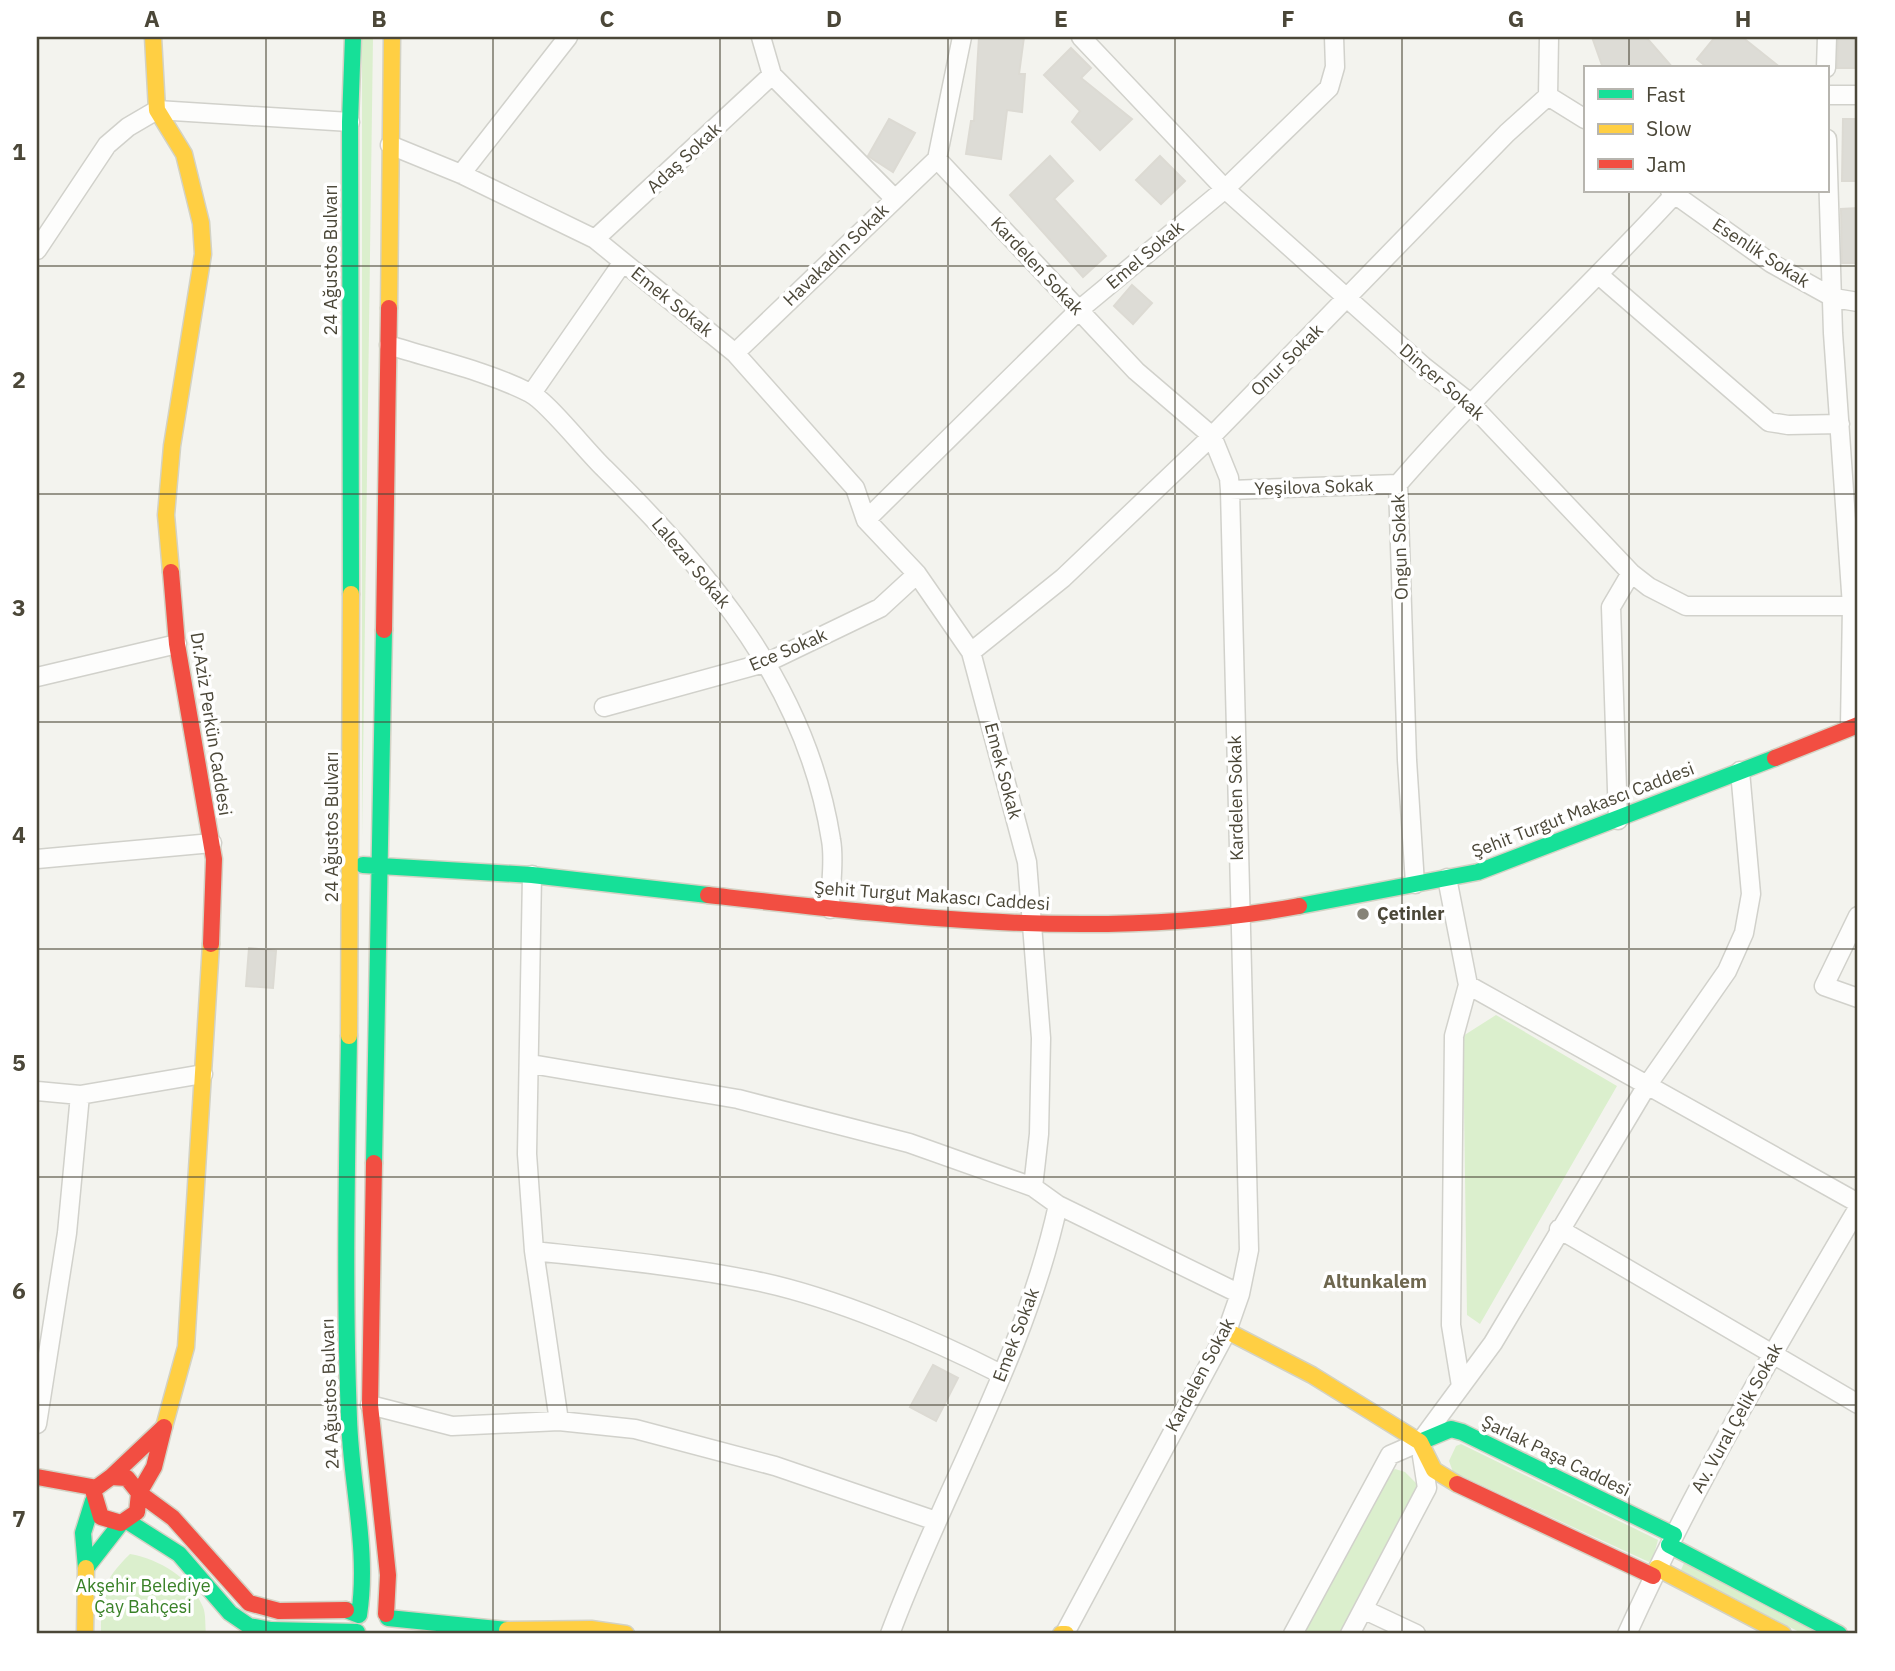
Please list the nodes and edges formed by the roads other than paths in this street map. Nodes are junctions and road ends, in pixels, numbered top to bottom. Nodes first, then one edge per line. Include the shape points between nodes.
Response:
1 (153, 37) edge
2 (353, 37) edge
3 (391, 37) edge
4 (568, 37) edge
5 (761, 37) edge
6 (962, 37) edge
7 (1081, 37) edge
8 (1334, 37) edge
9 (1549, 37) edge
10 (1827, 37) edge
11 (1826, 66) edge
12 (772, 75) junction
13 (1828, 95) edge
14 (1858, 95) edge
15 (1548, 96) junction
16 (157, 110) junction
17 (1584, 118) edge
18 (350, 122) junction
19 (390, 145) junction
20 (937, 159) junction
21 (1828, 162) edge
22 (461, 174) junction
23 (1224, 189) junction
24 (1672, 193) edge
25 (894, 198) junction
26 (595, 239) junction
27 (37, 250) edge
28 (622, 262) junction
29 (1600, 276) junction
30 (1349, 298) junction
31 (1834, 299) junction
32 (1858, 302) edge
33 (1079, 310) junction
34 (389, 345) junction
35 (735, 353) junction
36 (532, 393) junction
37 (1469, 402) junction
38 (1840, 424) junction
39 (1212, 436) junction
40 (1398, 484) junction
41 (1230, 491) junction
42 (866, 520) junction
43 (1852, 524) edge
44 (1631, 573) junction
45 (917, 574) junction
46 (1852, 606) junction
47 (177, 644) junction
48 (971, 652) junction
49 (768, 662) junction
50 (37, 677) edge
51 (604, 707) dead end
52 (1854, 726) edge
53 (1740, 771) junction
54 (1618, 820) junction
55 (212, 843) junction
56 (37, 859) edge
57 (352, 864) junction
58 (380, 866) junction
59 (532, 875) junction
60 (1447, 878) junction
61 (1415, 884) junction
62 (830, 909) junction
63 (1239, 916) junction
64 (1858, 916) edge
65 (1032, 925) junction
66 (1468, 985) junction
67 (1858, 998) edge
68 (531, 1064) junction
69 (203, 1074) junction
70 (1646, 1087) junction
71 (37, 1091) edge
72 (80, 1095) junction
73 (1033, 1187) junction
74 (1058, 1205) junction
75 (1858, 1205) edge
76 (1559, 1229) junction
77 (534, 1251) junction
78 (1240, 1294) junction
79 (1227, 1331) junction
80 (1772, 1354) junction
81 (1001, 1374) junction
82 (1461, 1386) junction
83 (1858, 1404) edge
84 (370, 1405) junction
85 (559, 1421) junction
86 (37, 1424) edge
87 (164, 1427) junction
88 (1420, 1442) junction
89 (37, 1477) edge
90 (111, 1477) junction
91 (139, 1493) junction
92 (93, 1494) junction
93 (936, 1521) junction
94 (124, 1522) junction
95 (1671, 1540) junction
96 (86, 1568) junction
97 (1655, 1572) junction
98 (1365, 1610) junction
99 (388, 1626) edge
100 (358, 1627) edge
101 (507, 1630) junction
102 (85, 1634) edge
103 (488, 1634) edge
104 (626, 1634) edge
105 (890, 1634) edge
106 (1064, 1634) edge
107 (1293, 1634) edge
108 (1350, 1634) edge
109 (1416, 1634) edge
110 (1627, 1634) edge
111 (1783, 1634) edge
112 (1839, 1634) edge

1 - 16 street, Dr.Aziz Perkün Caddesi
2 - 18 street, 24 Ağustos Bulvarı
3 - 19 street
4 - 22 street
5 - 12 street
6 - 20 street
7 - 23 street, Dinçer Sokak
8 - 23 street, Emel Sokak via 1335,67 1329,88
9 - 15 street
10 - 11 street
12 - 25 street
12 - 26 street, Adaş Sokak
13 - 14 street
15 - 17 street
15 - 30 street, Onur Sokak
16 - 18 street
16 - 27 street via 107,145
16 - 47 street, Dr.Aziz Perkün Caddesi via 184,154 197,196 203,254 167,484
18 - 57 street, 24 Ağustos Bulvarı
19 - 22 street, Emek Sokak
19 - 34 street
20 - 25 street, Havakadın Sokak
20 - 33 street, Kardelen Sokak
21 - 31 street
22 - 26 street, Emek Sokak
23 - 30 street, Dinçer Sokak
23 - 33 street, Emel Sokak
24 - 29 street, Ongun Sokak
24 - 31 street, Esenlik Sokak via 1772,263
25 - 35 street, Havakadın Sokak
26 - 28 street, Emek Sokak
28 - 35 street, Emek Sokak
28 - 36 street
29 - 37 street, Ongun Sokak
29 - 38 street via 1769,422
30 - 37 street, Dinçer Sokak
30 - 39 street, Onur Sokak
31 - 32 street, Esenlik Sokak
31 - 38 street
33 - 39 street, Kardelen Sokak via 1136,371
33 - 42 street, Emel Sokak
34 - 36 street, Lalezar Sokak
34 - 58 street
35 - 42 street, Emek Sokak via 855,488
36 - 49 street, Lalezar Sokak via 677,543
37 - 40 street, Ongun Sokak
37 - 44 street, Dinçer Sokak
38 - 43 street
39 - 41 street, Kardelen Sokak
39 - 48 street, Onur Sokak via 1063,578
40 - 41 street, Yeşilova Sokak
40 - 61 street, Ongun Sokak
41 - 63 street, Kardelen Sokak
42 - 45 street, Emek Sokak
43 - 46 street
44 - 46 street, Dinçer Sokak via 1686,606
44 - 54 street via 1611,607
45 - 48 street, Emek Sokak
45 - 49 street, Ece Sokak via 880,608
46 - 52 street
47 - 50 street
47 - 55 street, Dr.Aziz Perkün Caddesi
48 - 65 street, Emek Sokak via 1027,862
49 - 51 street, Ece Sokak
49 - 62 street, Lalezar Sokak via 819,784 832,843
52 - 53 street, Şehit Turgut Makascı Caddesi
53 - 54 street, Şehit Turgut Makascı Caddesi
53 - 70 street via 1751,894 1744,933 1727,971
54 - 60 street, Şehit Turgut Makascı Caddesi via 1517,859
55 - 56 street
55 - 69 street, Dr.Aziz Perkün Caddesi via 215,879
57 - 58 street, Şehit Turgut Makascı Caddesi
57 - 100 street, 24 Ağustos Bulvarı via 345,1309 350,1452 365,1581
58 - 59 street, Şehit Turgut Makascı Caddesi
58 - 84 street
59 - 62 street, Şehit Turgut Makascı Caddesi
59 - 68 street
60 - 61 street, Şehit Turgut Makascı Caddesi
60 - 66 street
61 - 63 street, Şehit Turgut Makascı Caddesi
62 - 65 street, Şehit Turgut Makascı Caddesi
63 - 65 street, Şehit Turgut Makascı Caddesi
63 - 78 street, Kardelen Sokak via 1249,1250
64 - 67 street via 1824,986
65 - 73 street, Emek Sokak via 1041,1038
66 - 70 street
66 - 82 street via 1454,1036 1451,1325
68 - 73 street via 738,1099 909,1143
68 - 77 street via 527,1154
69 - 72 street
69 - 87 street, Dr.Aziz Perkün Caddesi via 186,1347
70 - 75 street
70 - 76 street
71 - 72 street
72 - 86 street via 67,1233
73 - 74 street
74 - 78 street
74 - 81 street, Emek Sokak via 1049,1251
75 - 80 street, Av. Vural Çelik Sokak
76 - 80 street
76 - 82 street via 1493,1343
77 - 81 street via 759,1281 848,1309
77 - 85 street
78 - 79 street, Kardelen Sokak
79 - 88 street via 1312,1375
79 - 106 street, Kardelen Sokak
80 - 83 street
80 - 95 street, Av. Vural Çelik Sokak
81 - 93 street, Emek Sokak
82 - 88 street
84 - 85 street via 452,1426
84 - 99 street via 388,1575
85 - 93 street via 635,1429 705,1446
87 - 90 street
87 - 91 street, Dr.Aziz Perkün Caddesi via 154,1467
88 - 95 street, Şarlak Paşa Caddesi via 1451,1430 1462,1432
88 - 97 street via 1434,1470 1446,1479
88 - 98 street via 1427,1488
88 - 107 street via 1390,1455
89 - 92 street
90 - 91 street via 127,1478
90 - 92 street
91 - 94 street via 137,1512
91 - 100 street via 166,1511 253,1606 338,1606
92 - 94 street via 102,1518
92 - 96 street via 82,1532
93 - 105 street, Emek Sokak
94 - 96 street
94 - 100 street via 164,1542 187,1561 234,1617 252,1628
95 - 97 street, Av. Vural Çelik Sokak
95 - 112 street, Şarlak Paşa Caddesi
96 - 102 street
97 - 110 street, Av. Vural Çelik Sokak
97 - 111 street
98 - 108 street
98 - 109 street
99 - 100 street via 370,1610
99 - 101 street
101 - 103 street
101 - 104 street via 591,1629

